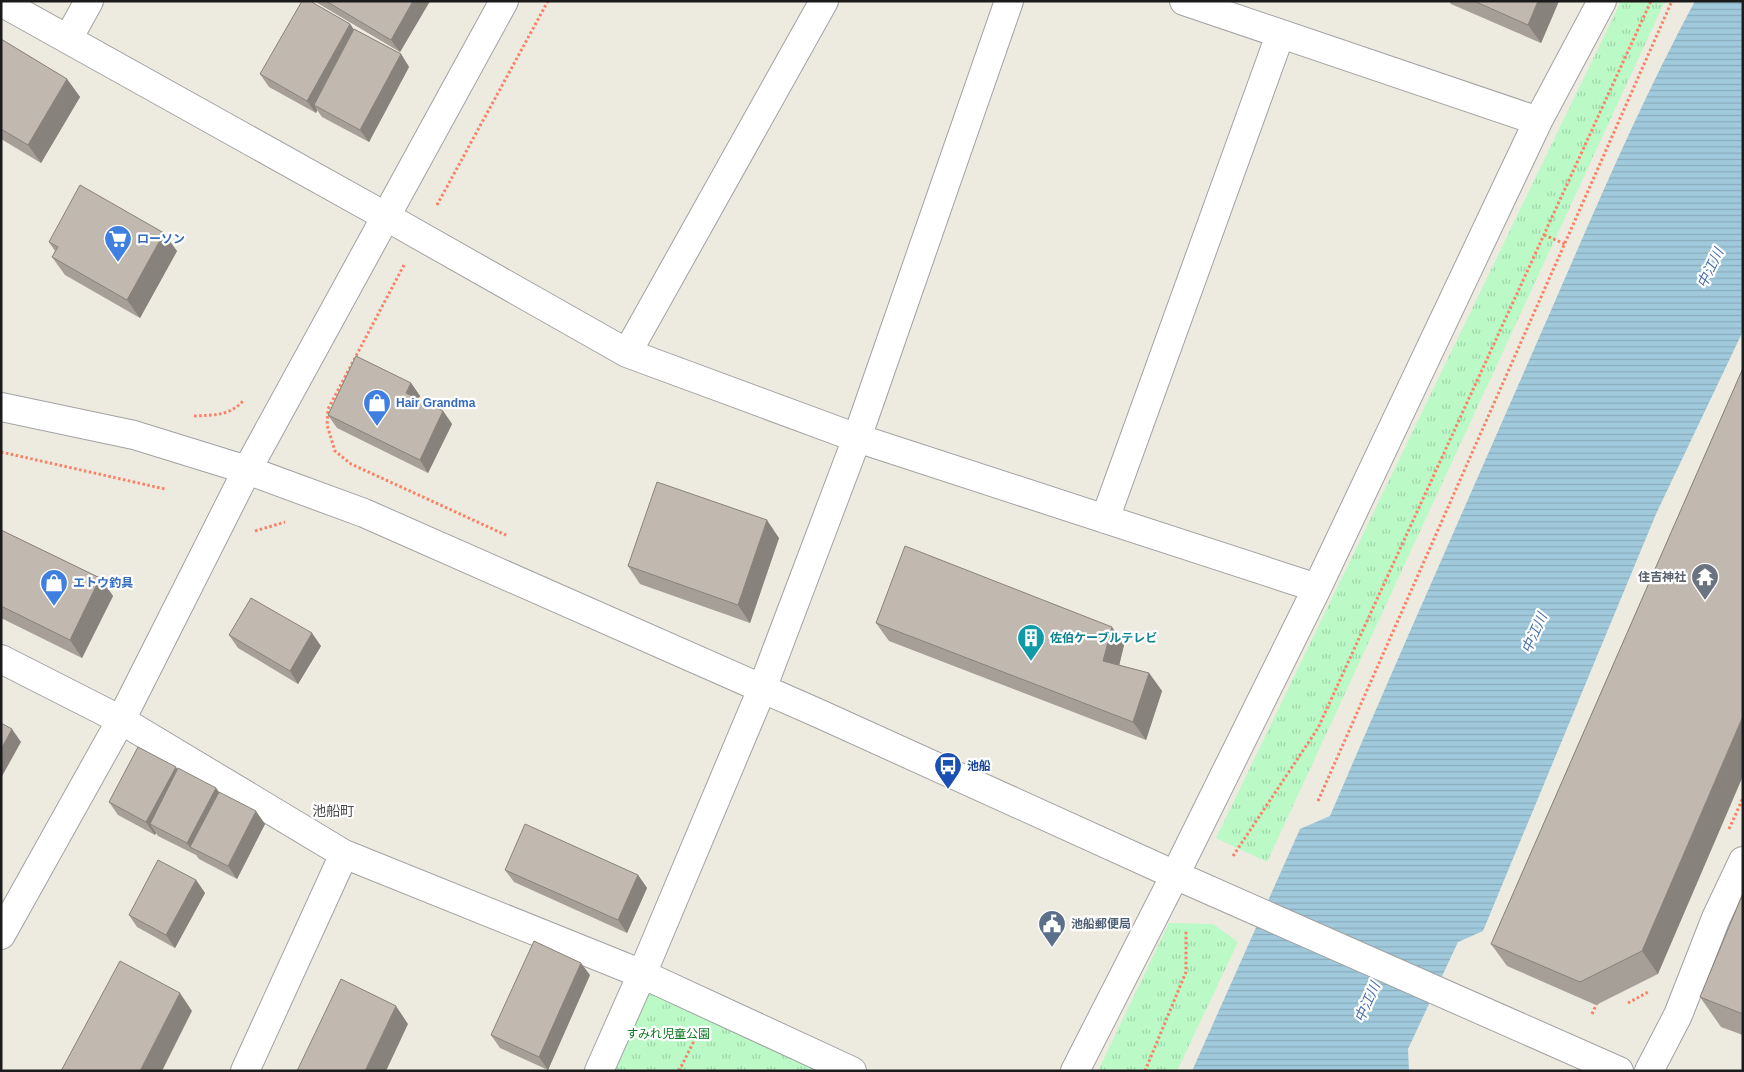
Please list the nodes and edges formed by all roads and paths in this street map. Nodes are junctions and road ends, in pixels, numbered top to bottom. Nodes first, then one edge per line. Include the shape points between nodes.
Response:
1 (89, 1) edge
2 (504, 1) edge
3 (824, 1) edge
4 (1009, 1) edge
5 (1184, 1) edge
6 (1602, 1) edge
7 (1651, 1) edge
8 (1672, 1) edge
9 (1, 2) edge
10 (1280, 35) junction
11 (68, 39) junction
12 (1538, 122) junction
13 (384, 216) junction
14 (1544, 235) junction
15 (1565, 244) junction
16 (627, 352) junction
17 (1, 407) edge
18 (327, 425) edge
19 (857, 438) junction
20 (1, 452) edge
21 (351, 464) dead end
22 (247, 470) junction
23 (165, 489) dead end
24 (1104, 519) junction
25 (290, 520) dead end
26 (254, 531) dead end
27 (1317, 588) junction
28 (1, 659) edge
29 (762, 689) junction
30 (122, 720) junction
31 (1318, 801) dead end
32 (344, 854) junction
33 (1233, 856) dead end
34 (1743, 861) edge
35 (1175, 876) junction
36 (1186, 925) dead end
37 (1, 935) edge
38 (642, 974) junction
39 (1600, 996) edge
40 (1592, 1014) dead end
41 (704, 1043) dead end
42 (245, 1071) edge
43 (599, 1071) edge
44 (679, 1071) edge
45 (852, 1071) edge
46 (1075, 1071) edge
47 (1145, 1071) edge
48 (1619, 1071) edge
49 (1648, 1071) edge

1 - 11 street
2 - 13 street
3 - 16 street
4 - 19 street
5 - 10 street
6 - 12 street
7 - 14 path
8 - 15 path
9 - 11 street
10 - 12 street
10 - 24 street
11 - 13 street
12 - 27 street
13 - 16 street
13 - 22 street
14 - 15 path
14 - 33 path via 1318,728
15 - 31 path
16 - 19 street
17 - 22 street via 134,436
18 - 21 path via 335,451
19 - 24 street
19 - 29 street
20 - 23 path
22 - 29 street via 364,513
22 - 30 street
24 - 27 street
25 - 26 path
27 - 35 street
28 - 30 street
29 - 35 street
29 - 38 street
30 - 32 street
30 - 37 street
32 - 38 street
32 - 42 street
34 - 49 street via 1716,918 1678,1015
35 - 46 street
35 - 48 street
36 - 47 path via 1186,972
38 - 43 street
38 - 45 street
39 - 40 path
41 - 44 path via 695,1039

